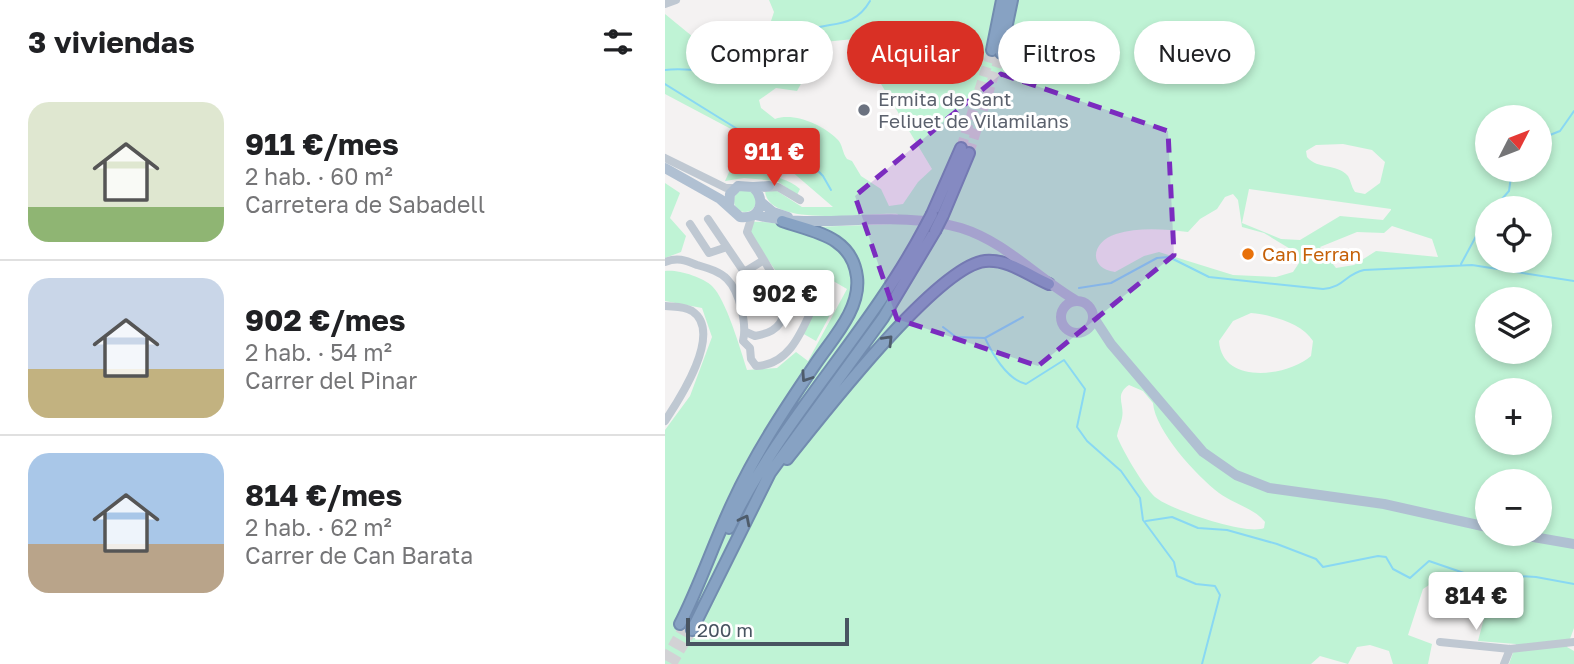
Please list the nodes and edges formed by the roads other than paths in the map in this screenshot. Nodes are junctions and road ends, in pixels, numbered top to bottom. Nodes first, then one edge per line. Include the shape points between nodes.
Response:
1 (676, 0) edge
2 (1002, 0) edge
3 (1012, 0) edge
4 (665, 4) edge
5 (965, 151) tunnel mouth
6 (665, 158) edge
7 (665, 168) edge
8 (665, 176) edge
9 (686, 181) junction
10 (769, 186) junction
11 (753, 187) junction
12 (733, 190) junction
13 (761, 199) junction
14 (800, 201) dead end
15 (731, 210) junction
16 (753, 216) junction
17 (708, 219) dead end
18 (803, 220) junction
19 (782, 221) junction
20 (689, 223) dead end
21 (930, 230) junction
22 (753, 243) junction
23 (727, 247) junction
24 (764, 260) junction
25 (665, 262) edge
26 (776, 283) junction
27 (1049, 285) junction
28 (1077, 301) junction
29 (665, 306) edge
30 (1062, 311) junction
31 (1094, 318) junction
32 (746, 332) junction
33 (1081, 333) junction
34 (757, 336) junction
35 (1111, 344) junction
36 (750, 348) junction
37 (665, 421) edge
38 (764, 485) junction
39 (1475, 524) edge
40 (1552, 540) edge
41 (1574, 544) edge
42 (685, 627) junction
43 (1440, 642) dead end
44 (1574, 642) edge
45 (1510, 649) junction
46 (1504, 664) edge

1 - 4 street
2 - 3 highway via 996,52
5 - 21 highway, bridge
6 - 12 street
7 - 9 main road
7 - 12 main road via 711,188
8 - 9 main road
9 - 15 main road
10 - 11 main road
10 - 13 street
10 - 14 street
11 - 12 main road via 742,185
11 - 13 main road
12 - 15 main road
13 - 16 main road
13 - 18 main road via 777,214
15 - 16 main road via 743,218
15 - 22 street
16 - 19 main road
16 - 22 street via 747,230
17 - 23 street
18 - 19 main road
18 - 27 main road via 908,219 945,224 994,242
19 -> 42 highway via 839,243 854,265 856,296 753,463
20 - 23 street via 709,253
21 - 38 highway via 883,318 793,438
21 - 42 highway via 762,468 732,521
22 - 24 street
23 - 24 street via 746,271
24 - 26 street
25 - 32 street via 680,259 725,276 736,293
26 - 34 street via 783,320 776,330
26 - 36 street via 815,302 792,350 785,355 757,366
27 - 28 main road
27 - 30 main road
38 -> 27 highway via 876,354 951,276 983,261 999,261
28 - 30 main road
28 - 31 main road via 1090,306
29 - 37 street via 690,310 703,332 694,373
30 - 33 main road via 1065,328
31 - 33 main road via 1091,327
31 - 35 main road
32 - 34 street
32 - 36 street via 743,341
33 - 35 main road
34 - 36 street
35 - 39 main road via 1203,452 1236,475 1269,488 1384,504
42 -> 38 highway
40 - 41 main road
43 - 45 street
44 - 45 street
45 - 46 street

